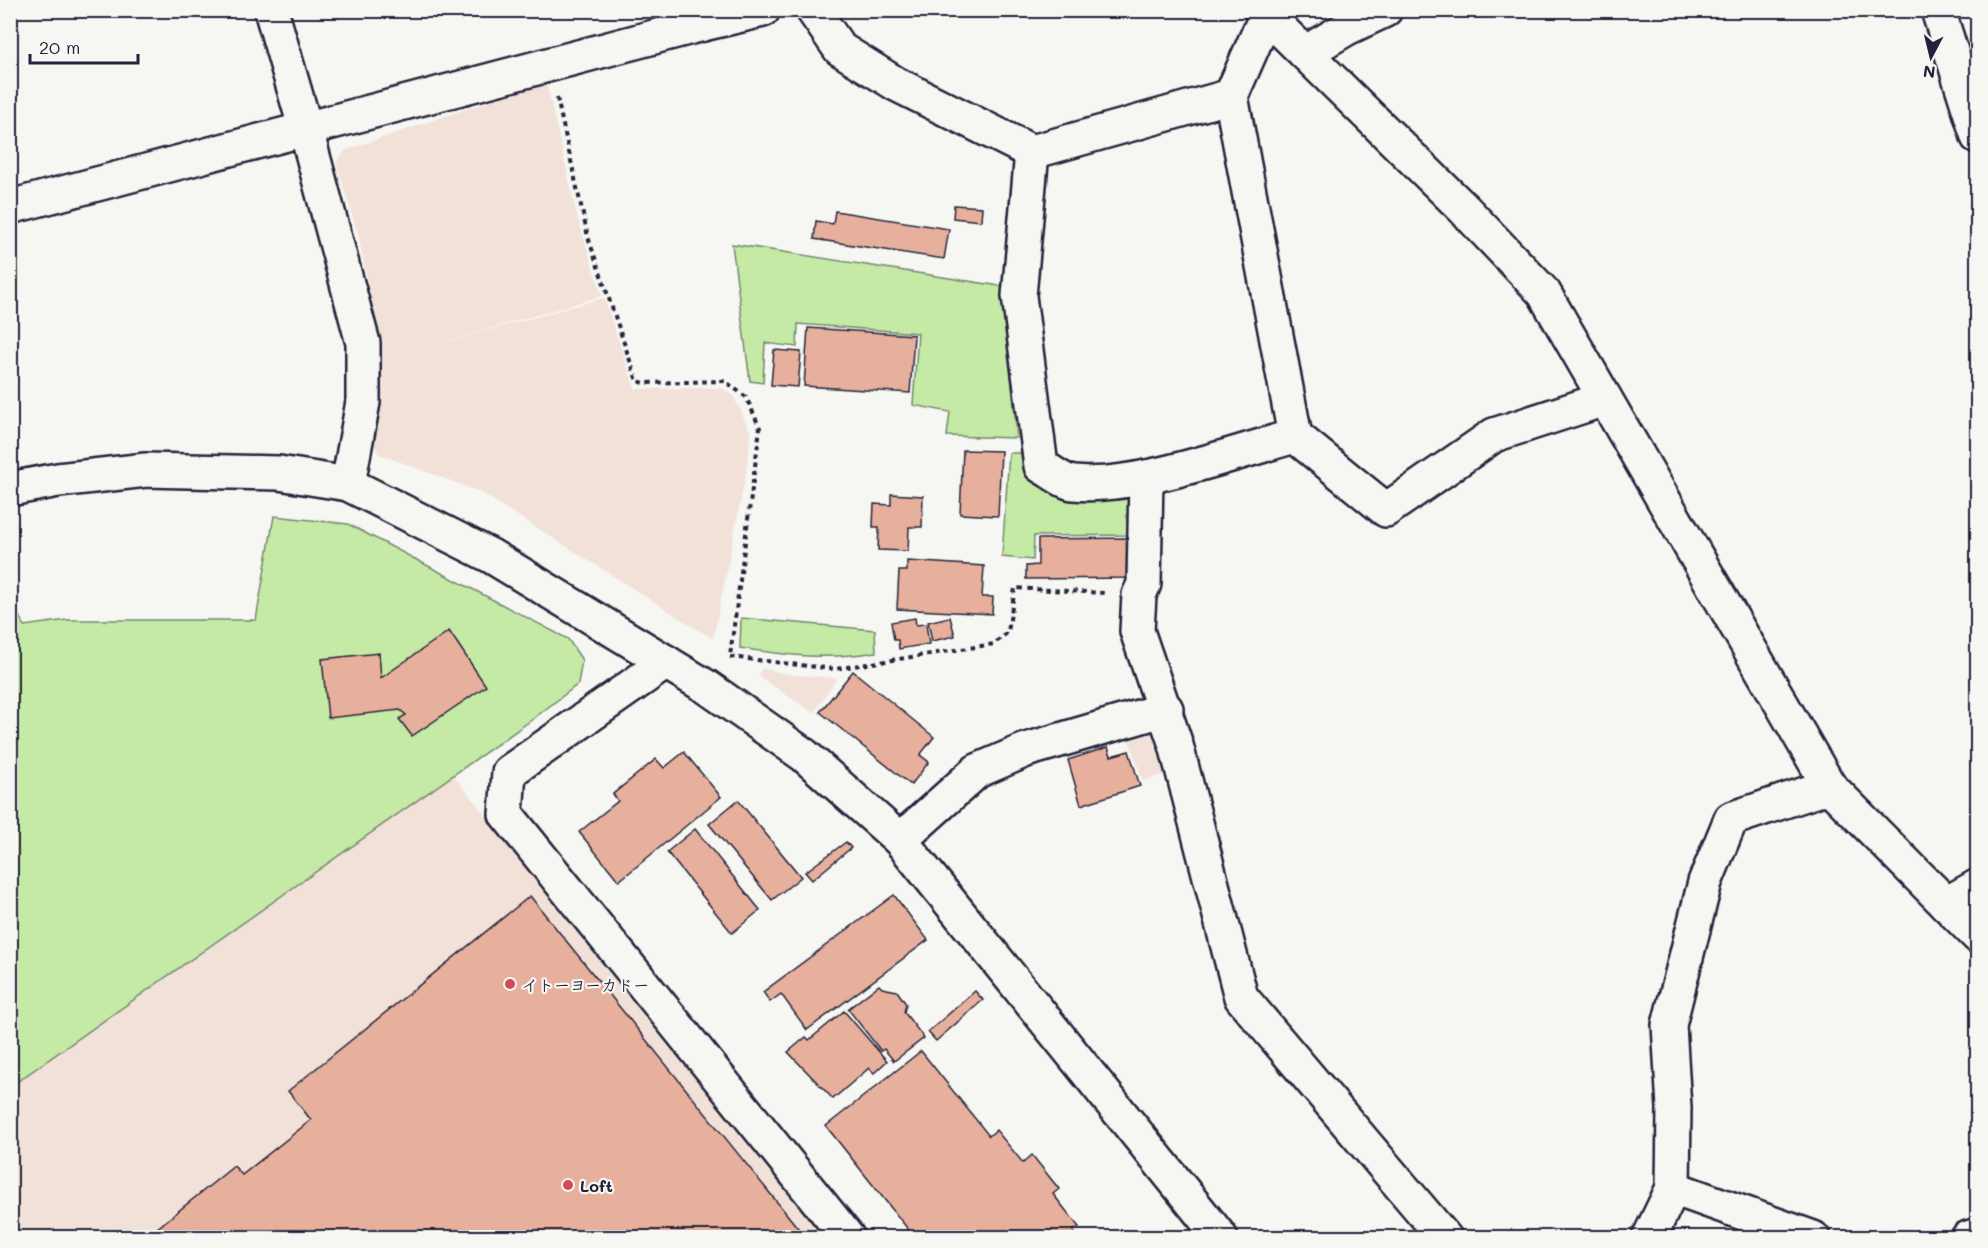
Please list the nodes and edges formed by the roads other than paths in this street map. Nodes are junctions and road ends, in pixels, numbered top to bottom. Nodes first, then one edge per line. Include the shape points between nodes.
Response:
1 (271, 10) edge
2 (763, 10) edge
3 (813, 10) edge
4 (1385, 10) edge
5 (1938, 10) edge
6 (1264, 13) edge
7 (709, 17) edge
8 (1305, 53) junction
9 (1231, 96) junction
10 (306, 130) junction
11 (1977, 137) edge
12 (1032, 152) junction
13 (10, 207) edge
14 (1605, 399) junction
15 (1295, 436) junction
16 (1146, 477) junction
17 (348, 484) junction
18 (10, 489) edge
19 (666, 662) junction
20 (1166, 709) junction
21 (1829, 786) junction
22 (900, 840) junction
23 (1977, 886) edge
24 (1946, 904) junction
25 (1977, 936) edge
26 (1673, 1188) junction
27 (1977, 1235) edge
28 (848, 1238) edge
29 (1221, 1238) edge
30 (1444, 1238) edge
31 (1649, 1238) edge
32 (1813, 1238) edge
33 (1968, 1238) edge

1 - 10 street
2 - 7 street
3 - 12 street via 840,49 896,84
4 - 8 street
5 - 11 street
6 - 8 street
6 - 9 street
7 - 10 street via 554,64
8 - 14 street via 1466,210 1544,293
9 - 12 street
9 - 15 street
10 - 13 street
10 - 17 street via 363,343 363,402
12 - 16 street via 1019,297 1041,466 1071,483
14 - 15 street via 1494,435 1386,510
14 - 21 street
15 - 16 street
16 - 20 street via 1144,584 1139,595 1137,631
17 - 18 street via 279,473 146,470
17 - 19 street via 491,556
19 - 22 street via 804,755
19 - 28 street via 509,772 506,814
20 - 22 street via 1026,750 977,771
20 - 30 street via 1241,997
21 - 24 street
21 - 26 street via 1731,819 1705,882 1669,1025
22 - 29 street
23 - 24 street
24 - 25 street
26 - 31 street
26 - 32 street
27 - 33 street

